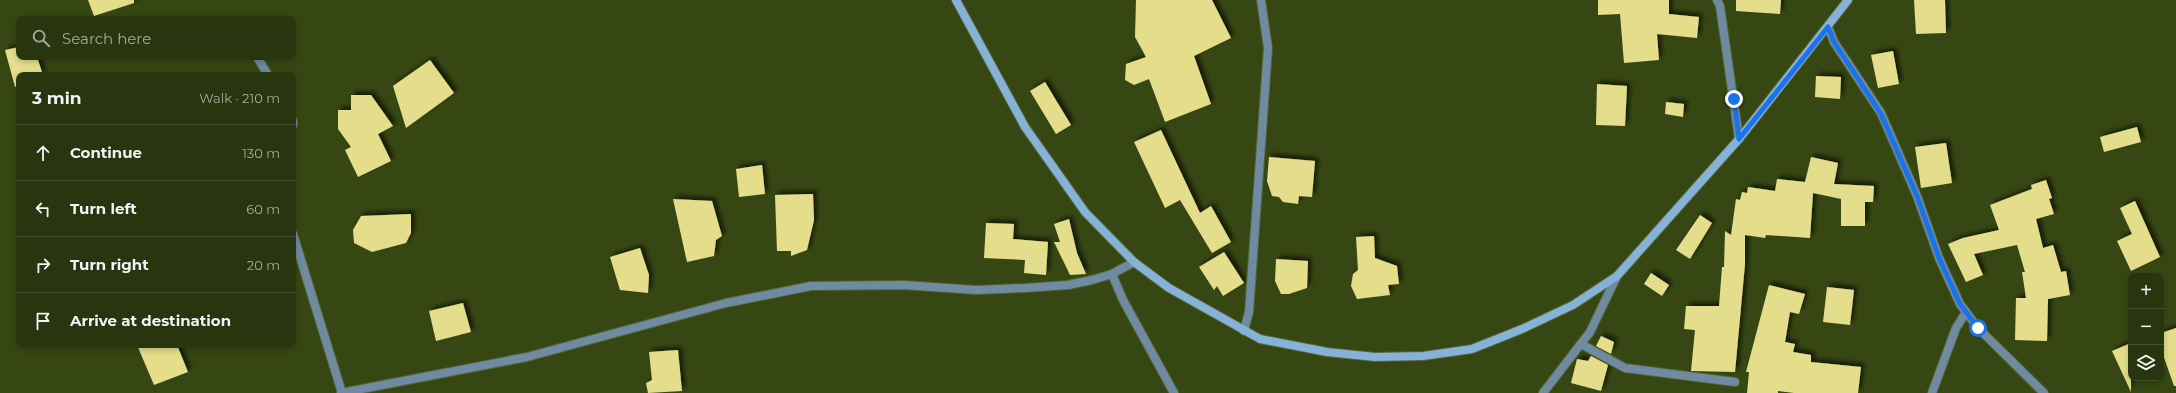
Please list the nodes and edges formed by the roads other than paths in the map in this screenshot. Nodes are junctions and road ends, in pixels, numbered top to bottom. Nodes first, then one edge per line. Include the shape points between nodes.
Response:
1 (956, 0) edge
2 (1261, 0) edge
3 (1717, 0) edge
4 (1848, 0) edge
5 (1828, 27) junction
6 (259, 60) edge
7 (266, 72) edge
8 (1739, 139) junction
9 (296, 244) edge
10 (1134, 262) junction
11 (1112, 274) junction
12 (1617, 276) junction
13 (1966, 312) junction
14 (1244, 331) junction
15 (1581, 344) junction
16 (1735, 382) dead end
17 (341, 393) edge
18 (1174, 393) edge
19 (1543, 393) edge
20 (1932, 393) edge
21 (2044, 393) edge

1 - 10 main road via 1026,127 1084,212
2 - 14 street via 1268,48 1248,312
3 - 8 street via 1720,6
4 - 5 main road
5 - 8 main road
5 - 13 street via 1834,42 1881,114 1917,196 1939,258
6 - 7 street
8 - 12 main road
9 - 17 street
10 - 11 street
10 - 14 main road via 1169,288
11 - 17 street via 1068,285 976,290 903,286 811,286 726,303 527,357
11 - 18 street via 1123,300
12 - 14 main road via 1573,305 1472,349 1423,356 1375,357 1327,352 1260,339
12 - 15 street via 1590,332
13 - 20 street via 1956,328
13 - 21 street via 1978,328
15 - 16 street via 1625,368
15 - 19 street

